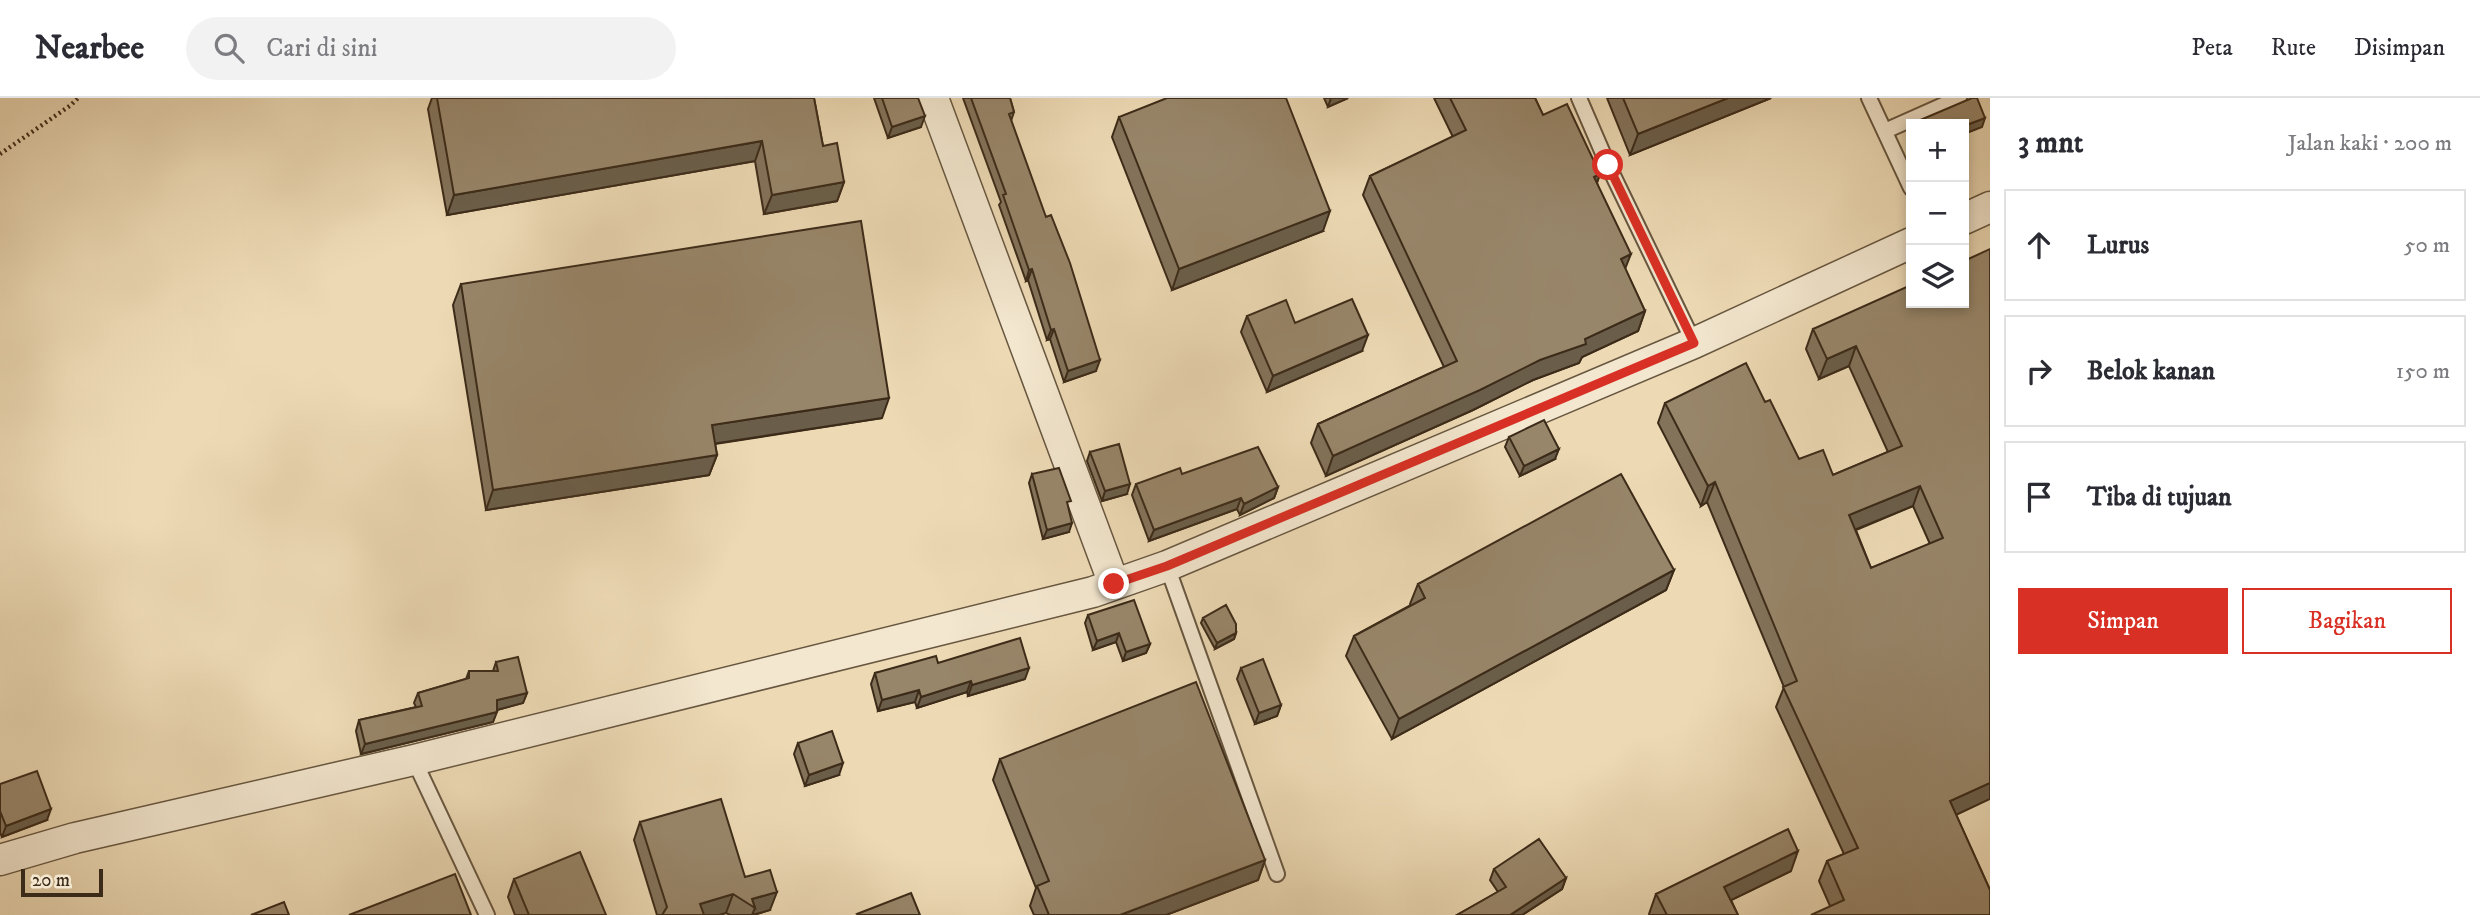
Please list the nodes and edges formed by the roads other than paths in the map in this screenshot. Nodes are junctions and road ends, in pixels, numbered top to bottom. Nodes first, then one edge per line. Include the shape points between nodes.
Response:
1 (933, 98) edge
2 (1579, 98) edge
3 (1869, 98) edge
4 (1959, 98) edge
5 (1885, 131) junction
6 (1908, 182) edge
7 (1990, 207) edge
8 (1969, 217) edge
9 (1907, 245) edge
10 (1694, 343) junction
11 (1167, 566) junction
12 (1114, 584) junction
13 (414, 760) junction
14 (0, 860) edge
15 (1277, 874) dead end
16 (486, 915) edge

1 - 12 street
2 - 10 lane
3 - 5 lane
4 - 5 lane
5 - 6 lane
7 - 8 street
9 - 10 street
10 - 11 street
11 - 12 street
11 - 15 lane
12 - 13 street
13 - 14 street via 75,838
13 - 16 lane

